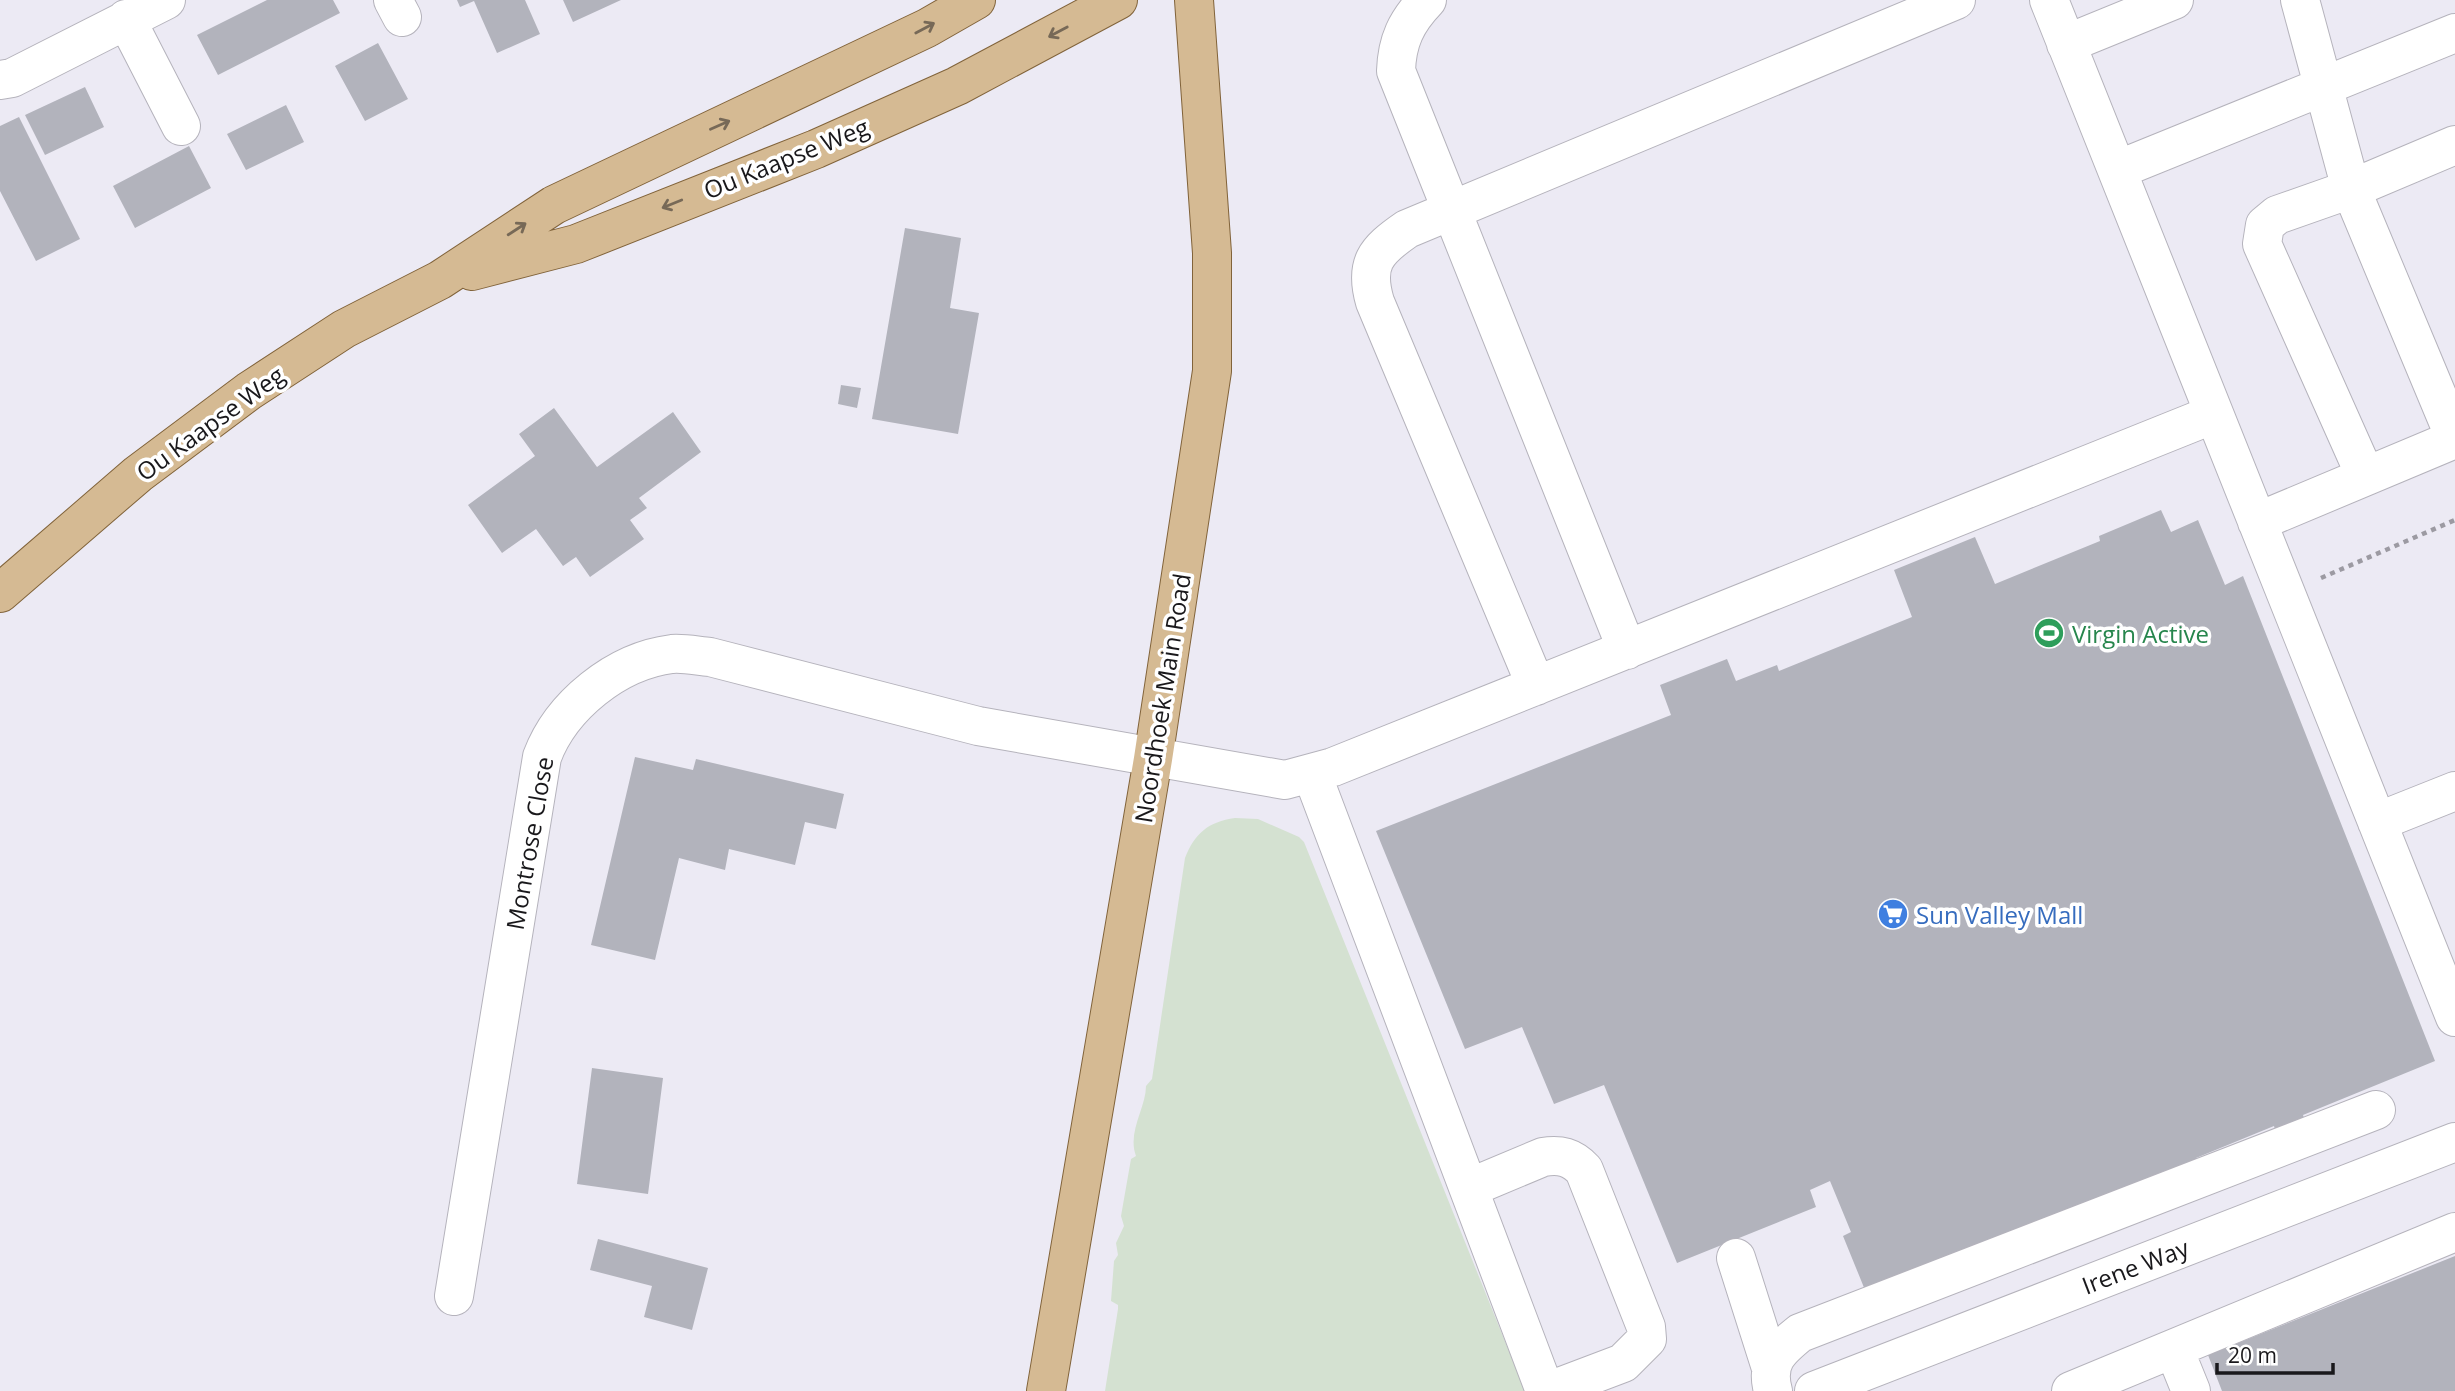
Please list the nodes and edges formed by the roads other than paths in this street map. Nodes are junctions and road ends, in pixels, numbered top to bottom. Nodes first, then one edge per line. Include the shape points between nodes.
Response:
1 (166, 0) edge
2 (976, 0) edge
3 (1118, 0) edge
4 (1194, 0) edge
5 (1427, 0) edge
6 (1956, 0) edge
7 (2049, 0) edge
8 (2174, 0) edge
9 (2300, 0) edge
10 (126, 19) junction
11 (2455, 33) edge
12 (2066, 44) junction
13 (0, 80) edge
14 (2322, 87) junction
15 (181, 126) dead end
16 (2455, 145) edge
17 (2117, 170) junction
18 (2351, 189) junction
19 (1452, 211) junction
20 (440, 280) junction
21 (2214, 414) junction
22 (2455, 438) edge
23 (2365, 475) junction
24 (2257, 522) junction
25 (0, 593) edge
26 (1627, 650) junction
27 (1536, 686) junction
28 (1153, 759) junction
29 (1312, 774) junction
30 (2455, 791) edge
31 (2377, 822) junction
32 (2455, 1017) edge
33 (2376, 1110) dead end
34 (2455, 1142) edge
35 (1469, 1188) junction
36 (2455, 1232) edge
37 (1736, 1258) dead end
38 (454, 1296) dead end
39 (2174, 1349) junction
40 (1772, 1378) edge
41 (1046, 1391) edge
42 (1547, 1391) edge
43 (1814, 1391) edge
44 (2071, 1391) edge
45 (2191, 1391) edge

1 - 10 street
20 -> 2 main road, Ou Kaapse Weg via 554,205 927,28
3 -> 20 main road, Ou Kaapse Weg via 957,86 816,149 576,244
4 - 28 main road, Noordhoek Main Road via 1211,239 1212,371
5 - 19 street via 1411,17 1396,47 1396,71
6 - 19 street
7 - 12 street
8 - 12 street
9 - 14 street
10 - 13 street
10 - 15 street
11 - 14 street
12 - 17 street
14 - 17 street
14 - 18 street
16 - 18 street
17 - 21 street
18 - 22 street
18 - 23 street via 2271,218 2264,225 2262,244
19 - 26 street
19 - 27 street via 1388,242 1372,262 1369,281
20 - 25 main road, Ou Kaapse Weg via 344,329 249,391 138,474
21 - 24 street
21 - 26 street, Montrose Close
22 - 23 street
23 - 24 street
24 - 31 street
26 - 27 street, Montrose Close
27 - 29 street, Montrose Close
28 - 29 street, Montrose Close via 1285,780
28 - 38 street, Montrose Close via 978,726 710,657 673,654 638,664 605,681 578,702 551,734 542,757
28 - 41 main road, Noordhoek Main Road
29 - 35 street
30 - 31 street
31 - 32 street
33 - 40 street via 1800,1333 1776,1352
34 - 43 street, Irene Way
35 - 42 street
35 - 42 street via 1543,1157 1576,1161 1584,1170 1646,1327 1647,1339 1623,1363
36 - 39 street
37 - 40 street
39 - 44 street
39 - 45 street

